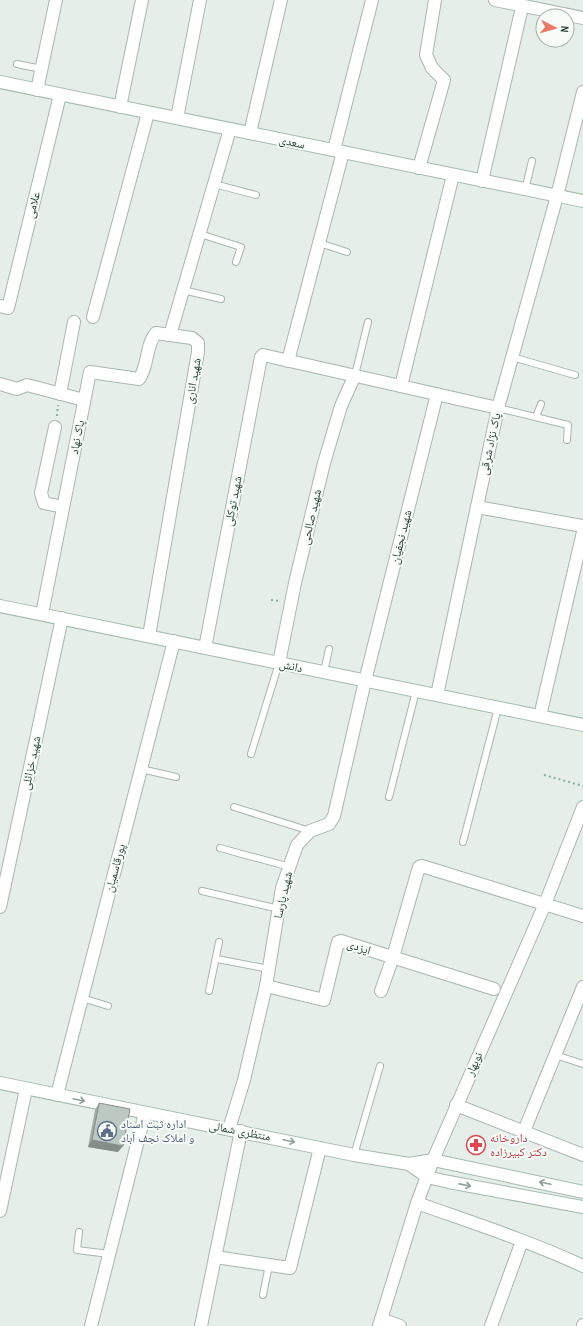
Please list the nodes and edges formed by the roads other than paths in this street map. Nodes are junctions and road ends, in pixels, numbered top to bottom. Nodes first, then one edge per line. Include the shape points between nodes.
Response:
1 (56, 0) edge
2 (142, 0) edge
3 (200, 0) edge
4 (281, 0) edge
5 (372, 0) edge
6 (434, 0) edge
7 (495, 0) edge
8 (522, 6) junction
9 (583, 18) edge
10 (17, 64) dead end
11 (42, 68) junction
12 (0, 82) edge
13 (37, 90) junction
14 (583, 92) edge
15 (60, 94) junction
16 (120, 107) junction
17 (148, 113) junction
18 (177, 118) junction
19 (230, 129) junction
20 (250, 133) junction
21 (338, 151) junction
22 (532, 162) dead end
23 (418, 168) junction
24 (453, 175) junction
25 (482, 181) junction
26 (214, 184) junction
27 (525, 190) junction
28 (256, 196) dead end
29 (557, 196) junction
30 (583, 201) edge
31 (200, 234) junction
32 (319, 243) junction
33 (347, 252) dead end
34 (236, 262) dead end
35 (183, 290) junction
36 (222, 299) dead end
37 (0, 306) edge
38 (93, 317) dead end
39 (74, 322) dead end
40 (368, 322) dead end
41 (170, 335) junction
42 (512, 357) junction
43 (288, 361) junction
44 (575, 375) dead end
45 (355, 376) junction
46 (0, 384) edge
47 (401, 386) junction
48 (60, 394) junction
49 (437, 394) junction
50 (84, 400) junction
51 (541, 404) dead end
52 (498, 408) junction
53 (536, 417) junction
54 (55, 427) road end
55 (567, 440) dead end
56 (63, 507) junction
57 (476, 507) junction
58 (583, 526) edge
59 (583, 532) edge
60 (0, 606) edge
61 (42, 614) junction
62 (62, 618) junction
63 (149, 636) junction
64 (174, 641) junction
65 (205, 648) junction
66 (329, 649) dead end
67 (279, 663) junction
68 (324, 672) junction
69 (365, 681) junction
70 (416, 691) junction
71 (437, 695) junction
72 (498, 708) junction
73 (540, 716) junction
74 (583, 725) edge
75 (251, 754) dead end
76 (141, 769) junction
77 (176, 777) dead end
78 (389, 797) dead end
79 (234, 807) dead end
80 (583, 807) edge
81 (579, 827) edge
82 (310, 831) junction
83 (463, 842) dead end
84 (220, 848) dead end
85 (290, 867) junction
86 (202, 891) dead end
87 (1, 902) edge
88 (545, 904) junction
89 (278, 909) junction
90 (583, 916) edge
91 (219, 942) dead end
92 (393, 957) junction
93 (217, 959) junction
94 (269, 969) junction
95 (266, 986) junction
96 (583, 987) edge
97 (494, 989) dead end
98 (210, 991) dead end
99 (381, 991) dead end
100 (82, 998) junction
101 (108, 1006) dead end
102 (555, 1055) junction
103 (583, 1064) edge
104 (380, 1066) dead end
105 (0, 1083) edge
106 (26, 1088) junction
107 (56, 1095) junction
108 (456, 1105) junction
109 (145, 1113) junction
110 (229, 1129) junction
111 (524, 1131) junction
112 (241, 1132) junction
113 (320, 1148) junction
114 (583, 1154) edge
115 (354, 1155) junction
116 (433, 1160) junction
117 (409, 1164) junction
118 (427, 1176) junction
119 (583, 1192) edge
120 (417, 1203) junction
121 (583, 1207) edge
122 (0, 1211) edge
123 (79, 1232) dead end
124 (522, 1240) junction
125 (109, 1254) junction
126 (215, 1257) junction
127 (269, 1265) junction
128 (583, 1266) edge
129 (263, 1295) dead end
130 (380, 1322) edge
131 (91, 1326) edge
132 (201, 1326) edge
133 (400, 1326) edge
134 (491, 1326) edge

1 - 11 street
2 - 16 street
3 - 18 street
4 - 20 street
5 - 21 street
6 - 23 street via 426,55 432,68 444,80
7 - 8 street
8 - 9 street
8 - 25 street
10 - 11 lane
11 - 13 street
12 - 13 street, سعدی
13 - 15 street, سعدی
14 - 29 street, پاک نژاد شرقی
15 - 16 street, سعدی
15 - 37 street, علامی via 8,308
16 - 17 street, سعدی
17 - 18 street, سعدی
17 - 38 street
18 - 19 street, سعدی
19 - 20 street, سعدی
19 - 26 street
20 - 21 street, سعدی
21 - 23 street, سعدی
21 - 32 street
22 - 27 lane
23 - 24 street, سعدی
24 - 25 street, سعدی
24 - 47 street
25 - 27 street, سعدی
26 - 28 lane
26 - 31 street
27 - 29 street, سعدی
29 - 30 street, سعدی
29 - 42 street, پاک نژاد شرقی
31 - 34 lane via 241,247
31 - 35 street
32 - 33 lane
32 - 43 street
35 - 36 lane
35 - 41 street
39 - 48 street
40 - 45 lane
41 - 50 street, پاک نهاد via 156,333 151,339 144,372 140,379 90,372
41 - 63 street, شهید اناری via 192,338 198,342 198,352
42 - 44 lane
42 - 52 street, پاک نژاد شرقی
43 - 45 street
43 - 65 street, شهید توکلی via 263,355 261,357
45 - 47 street
45 - 67 street, شهید صالحی via 341,406 324,463
46 - 48 street via 17,389 27,385
47 - 49 street
48 - 50 street
49 - 52 street
49 - 69 street, شهید نجفیان
50 - 56 street, پاک نهاد
51 - 53 lane
52 - 53 lane
52 - 57 street, پاک نژاد شرقی
53 - 55 lane via 568,425
54 - 56 street via 41,493 44,503
56 - 61 street, پاک نهاد
57 - 58 street
57 - 71 street, پاک نژاد شرقی
59 - 73 street
60 - 61 street, دانش
61 - 62 street, دانش
62 - 63 street, دانش
62 - 87 street, شهید خزائلی
63 - 64 street, دانش
64 - 65 street, دانش
64 - 76 street, پورقاسمیان
65 - 67 street, دانش
66 - 68 lane
67 - 68 street, دانش
67 - 75 lane
68 - 69 street, دانش
69 - 70 street, دانش
69 - 82 street, شهید پارسا via 334,816 329,824
70 - 71 street, دانش
70 - 78 lane
71 - 72 street, دانش
72 - 73 street, دانش
72 - 83 lane
73 - 74 street, دانش
76 - 77 lane
76 - 100 street, پورقاسمیان
79 - 82 lane
80 - 81 street, نوبهار
81 - 88 street, نوبهار
82 - 85 street, شهید پارسا via 297,845
84 - 85 lane
85 - 89 street, شهید پارسا
86 - 89 lane
88 - 90 street
88 - 92 street via 419,867
88 - 108 street, نوبهار
89 - 94 street, شهید پارسا
91 - 93 lane
92 - 95 street, ایزدی via 339,941 324,1000
92 - 97 street, ایزدی
92 - 99 street
93 - 94 lane
93 - 98 lane
94 - 95 street, شهید پارسا
95 - 110 street, شهید پارسا via 244,1080
96 - 102 street
100 - 101 lane
100 - 107 street, پورقاسمیان
102 - 103 lane
102 - 111 street
104 - 115 lane
105 - 106 street, منتظری شمالی
106 - 107 street, منتظری شمالی
106 - 122 street
107 -> 109 street, منتظری شمالی
108 - 111 street
108 - 116 street, نوبهار
109 - 110 street, منتظری شمالی
109 - 125 street
110 - 112 street, منتظری شمالی
111 - 114 street
112 -> 113 street, منتظری شمالی
112 - 126 street
113 - 115 street, منتظری شمالی
113 - 127 street via 290,1268
115 - 117 street, منتظری شمالی
116 - 117 street, منتظری شمالی
116 - 118 street, نوبهار
119 -> 116 street, منتظری شمالی
117 - 118 street, منتظری شمالی
118 - 120 street, نوبهار
118 -> 121 street, منتظری شمالی
120 - 124 street
120 - 130 street, نوبهار
123 - 125 lane via 77,1250
124 - 128 street
124 - 134 street
125 - 131 street
126 - 127 street
126 - 132 street
127 - 129 lane
130 - 133 street

